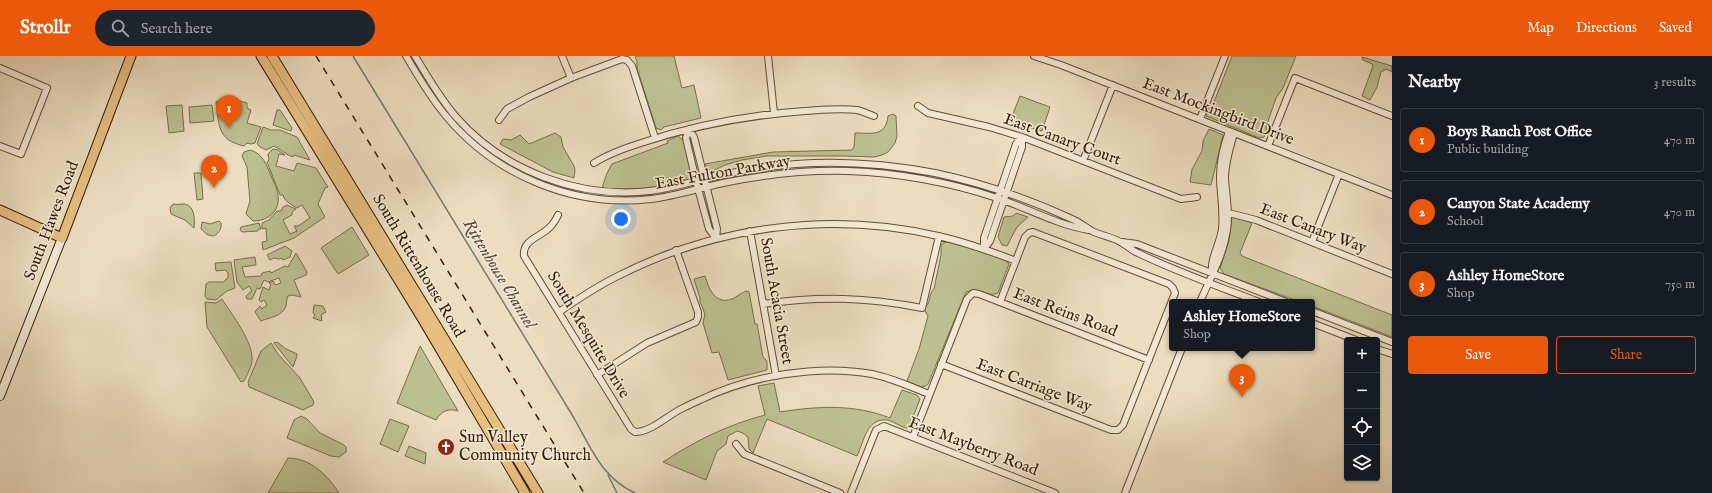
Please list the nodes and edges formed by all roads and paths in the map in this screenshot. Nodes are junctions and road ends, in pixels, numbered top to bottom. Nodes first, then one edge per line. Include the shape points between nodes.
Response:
1 (131, 56) edge
2 (261, 56) edge
3 (272, 56) edge
4 (406, 56) edge
5 (415, 56) edge
6 (562, 56) edge
7 (768, 56) edge
8 (1034, 56) edge
9 (1225, 56) edge
10 (0, 68) edge
11 (571, 78) junction
12 (1113, 85) junction
13 (918, 106) dead end
14 (774, 114) junction
15 (874, 116) dead end
16 (1392, 116) edge
17 (1200, 119) junction
18 (499, 120) dead end
19 (689, 128) junction
20 (1232, 132) junction
21 (1022, 137) junction
22 (655, 138) junction
23 (0, 146) edge
24 (1268, 146) junction
25 (1083, 161) junction
26 (594, 163) dead end
27 (1339, 174) junction
28 (704, 179) junction
29 (696, 181) junction
30 (706, 187) junction
31 (698, 188) junction
32 (1000, 191) junction
33 (1006, 193) junction
34 (1392, 195) edge
35 (1198, 197) dead end
36 (997, 198) junction
37 (355, 200) junction
38 (1004, 201) junction
39 (0, 210) edge
40 (1226, 213) junction
41 (558, 215) dead end
42 (750, 231) junction
43 (1093, 231) junction
44 (939, 236) junction
45 (62, 238) junction
46 (716, 238) junction
47 (1121, 242) junction
48 (1312, 242) junction
49 (984, 249) junction
50 (676, 250) junction
51 (1016, 261) junction
52 (1212, 274) junction
53 (1392, 274) edge
54 (1208, 282) junction
55 (1173, 299) edge
56 (1201, 299) edge
57 (1251, 299) edge
58 (1278, 299) edge
59 (1000, 302) junction
60 (763, 304) junction
61 (1169, 309) edge
62 (559, 312) junction
63 (1315, 313) edge
64 (1315, 324) edge
65 (1348, 337) edge
66 (1392, 342) edge
67 (1380, 349) edge
68 (1181, 351) edge
69 (1392, 354) edge
70 (1149, 360) junction
71 (942, 364) junction
72 (597, 375) junction
73 (776, 376) junction
74 (930, 394) junction
75 (0, 396) edge
76 (913, 437) junction
77 (736, 444) dead end
78 (525, 493) edge
79 (538, 493) edge
80 (840, 493) edge
81 (851, 493) edge
82 (1055, 493) edge
83 (1125, 493) edge

1 - 45 main road, South Hawes Road
2 - 37 main road, South Rittenhouse Road
3 - 37 main road, South Rittenhouse Road
4 - 31 street, East Fulton Parkway via 433,100 457,129 487,156 520,176 571,194 616,200 652,199
5 - 29 street, East Fulton Parkway via 457,119 500,155 532,172 565,184 609,192 652,191
6 - 11 street
7 - 14 street
8 - 12 street, East Mockingbird Drive
9 - 17 street
10 - 23 street via 47,88 21,154
11 - 18 street via 507,109
11 - 22 street via 622,59 628,60
12 - 17 street, East Mockingbird Drive
12 - 25 street
13 - 21 street, East Canary Court via 928,113
14 - 15 street via 840,109 858,110
14 - 19 street
16 - 24 street via 1295,78
17 - 20 street, East Mockingbird Drive
19 - 22 street
19 - 28 street via 694,137
19 - 29 street via 686,138
20 - 24 street, East Mockingbird Drive
20 - 40 street via 1222,153 1220,169
21 - 25 street, East Canary Court
21 - 32 street via 1016,144
21 - 33 street via 1022,147
22 - 26 street
24 - 27 street, East Mockingbird Drive
25 - 35 street, East Canary Court via 1181,199
27 - 34 street, East Mockingbird Drive
27 - 48 street
28 - 29 street, East Fulton Parkway
28 - 30 street
28 - 32 street, East Fulton Parkway via 773,166 850,163 936,174
29 - 31 street
30 - 31 street, East Fulton Parkway
30 - 36 street, East Fulton Parkway via 773,174 849,171 929,180
30 - 46 street via 717,228
31 - 46 street via 709,229
32 - 33 street, East Fulton Parkway
32 - 36 street
33 - 38 street
33 - 43 street, East Fulton Parkway via 1074,219
36 - 38 street, East Fulton Parkway
36 - 49 street via 984,238
37 - 78 main road, South Rittenhouse Road
37 - 79 main road, South Rittenhouse Road
38 - 43 street, East Fulton Parkway via 1072,228
38 - 49 street via 990,241
39 - 45 main road
40 - 48 street, East Canary Way via 1256,220
40 - 52 street via 1211,265
41 - 62 street, South Mesquite Drive via 551,227 526,244 523,250 524,256
42 - 44 street via 814,224 845,224
42 - 46 street
42 - 60 street, South Acacia Street
43 - 47 street, East Fulton Parkway
44 - 49 street
44 - 60 street via 922,308 891,302 840,298 795,299
45 - 75 main road, South Hawes Road
46 - 50 street
47 - 52 street, East Fulton Parkway via 1136,244
47 - 54 street, East Fulton Parkway via 1135,252
48 - 53 street, East Canary Way
49 - 51 street
50 - 62 street via 617,276
50 - 72 street via 698,316 696,322 647,344
51 - 55 street via 1025,237 1029,233 1037,232 1169,284 1173,288
51 - 59 street
52 - 54 street
52 - 58 street, East Fulton Parkway
54 - 56 street
54 - 57 street, East Fulton Parkway
59 - 70 street, East Reins Road
59 - 71 street, East Reins Road via 979,294 971,294
60 - 73 street, South Acacia Street
61 - 70 street
62 - 72 street, South Mesquite Drive
63 - 66 street
64 - 65 street
67 - 69 street
68 - 83 street
70 - 71 street, East Carriage Way via 1123,425 1118,430 1111,430
71 - 74 street
72 - 73 street, South Mesquite Drive via 635,432 645,430 681,409 734,386
73 - 74 street via 807,372 857,372 887,378
74 - 76 street
76 - 81 street, East Mayberry Road via 887,427 880,427 875,432
76 - 82 street, East Mayberry Road
77 - 80 street via 744,454

